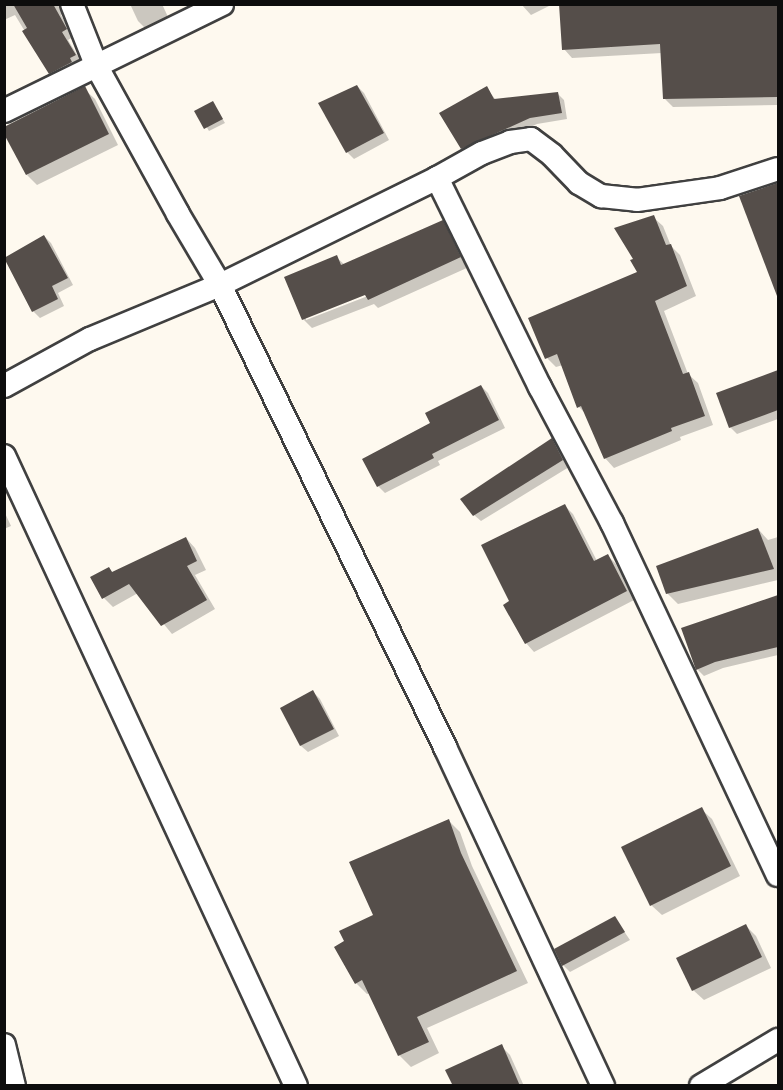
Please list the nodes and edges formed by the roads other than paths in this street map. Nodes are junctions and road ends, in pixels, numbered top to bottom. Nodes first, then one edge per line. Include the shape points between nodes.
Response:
1 (72, 4) edge
2 (222, 4) edge
3 (97, 67) junction
4 (4, 111) edge
5 (778, 169) edge
6 (437, 178) junction
7 (220, 285) junction
8 (4, 386) edge
9 (4, 456) edge
10 (778, 874) edge
11 (778, 1040) edge
12 (4, 1045) edge
13 (14, 1086) edge
14 (296, 1086) edge
15 (603, 1086) edge
16 (701, 1086) edge

1 - 3 street
2 - 3 street
3 - 4 street
3 - 7 street
5 - 6 street via 720,188 637,200 601,196 579,183 531,139 482,153
6 - 7 street
6 - 10 street via 612,523
7 - 8 street via 90,339
7 - 15 street via 445,747
9 - 14 street
11 - 16 street
12 - 13 street

